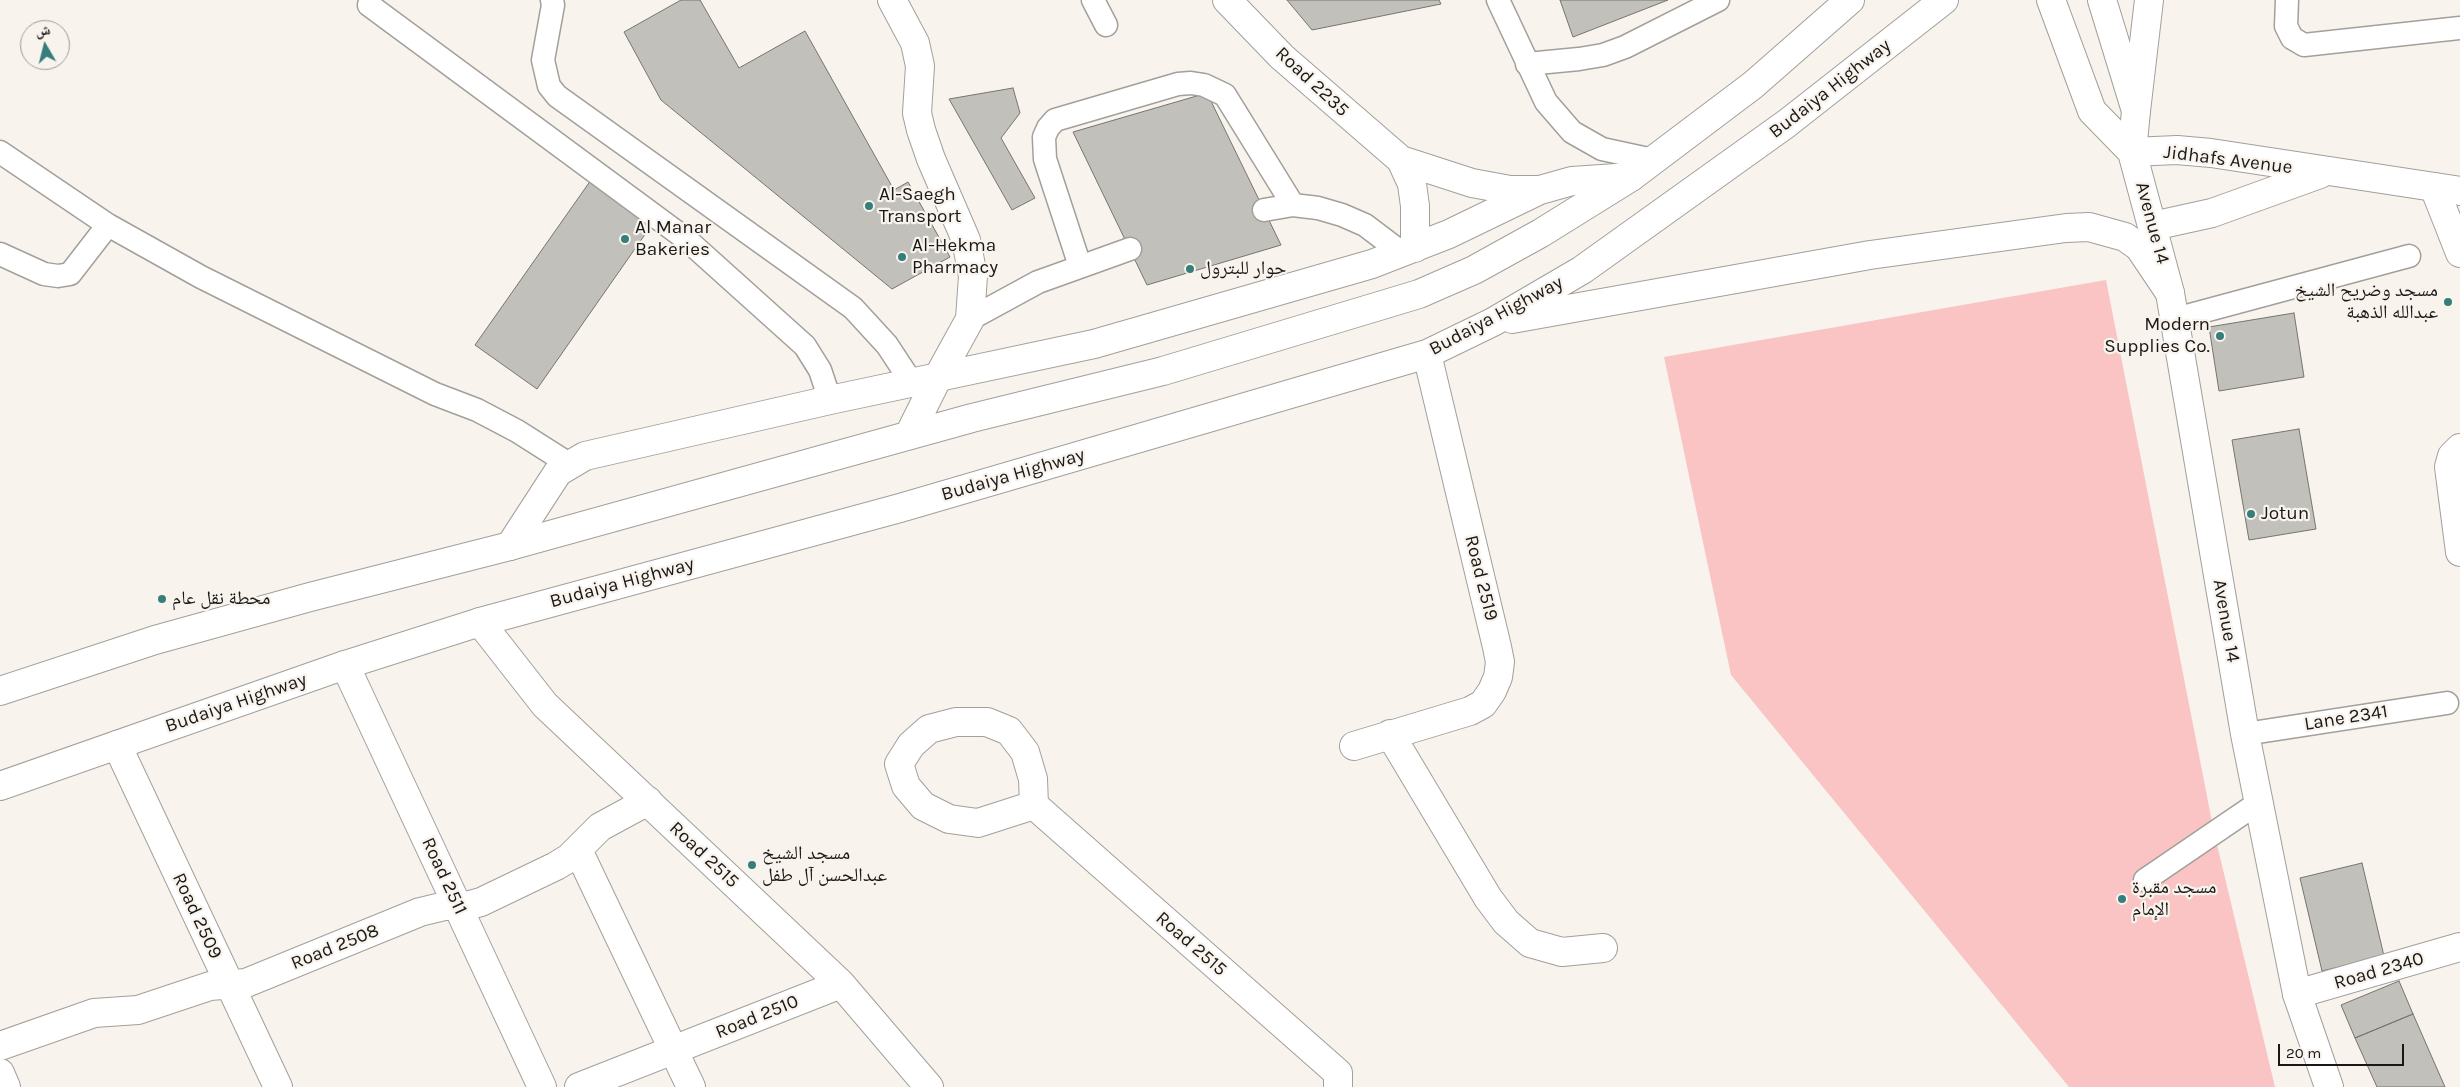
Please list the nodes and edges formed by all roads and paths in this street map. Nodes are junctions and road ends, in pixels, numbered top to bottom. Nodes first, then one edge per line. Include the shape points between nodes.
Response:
1 (552, 0) edge
2 (892, 0) edge
3 (1092, 0) edge
4 (1227, 0) edge
5 (1498, 0) edge
6 (1718, 0) edge
7 (1850, 0) edge
8 (1944, 0) edge
9 (2051, 0) edge
10 (2102, 0) edge
11 (2149, 0) edge
12 (2287, 0) edge
13 (369, 5) dead end
14 (1106, 25) dead end
15 (2460, 28) edge
16 (1527, 64) junction
17 (2136, 111) junction
18 (0, 152) edge
19 (2132, 152) junction
20 (1400, 160) junction
21 (1653, 160) junction
22 (2324, 172) junction
23 (1631, 177) junction
24 (2434, 187) junction
25 (1540, 190) junction
26 (2460, 192) edge
27 (1293, 205) junction
28 (1264, 210) dead end
29 (108, 225) junction
30 (2153, 226) junction
31 (1130, 249) dead end
32 (1409, 250) junction
33 (2460, 253) edge
34 (0, 254) edge
35 (2409, 256) dead end
36 (1080, 266) junction
37 (2173, 306) junction
38 (970, 319) junction
39 (1493, 322) junction
40 (1426, 354) junction
41 (925, 381) junction
42 (830, 400) junction
43 (910, 435) junction
44 (2460, 448) edge
45 (569, 464) junction
46 (510, 546) junction
47 (2460, 552) edge
48 (480, 622) junction
49 (345, 665) junction
50 (0, 691) edge
51 (2447, 702) dead end
52 (1390, 734) junction
53 (2245, 734) junction
54 (117, 745) junction
55 (1354, 746) dead end
56 (0, 786) edge
57 (648, 802) junction
58 (2258, 803) junction
59 (1034, 805) junction
60 (578, 850) junction
61 (2145, 880) dead end
62 (459, 906) junction
63 (2460, 947) edge
64 (1603, 948) dead end
65 (841, 984) junction
66 (230, 986) junction
67 (2297, 994) junction
68 (0, 1046) edge
69 (673, 1050) junction
70 (0, 1073) edge
71 (6, 1087) edge
72 (278, 1087) edge
73 (542, 1087) edge
74 (579, 1087) edge
75 (691, 1087) edge
76 (929, 1087) edge
77 (1338, 1087) edge
78 (2329, 1087) edge

1 - 41 lane via 554,5 543,60 549,86 557,96 853,308
2 - 38 street via 915,43 920,66 917,112 921,130 966,240 973,276
3 - 14 lane
4 - 20 street, Road 2235 via 1282,57
5 - 16 lane
6 - 16 lane via 1625,47 1579,59
7 - 21 street via 1753,85
8 - 39 street, Budaiya Highway via 1786,124 1582,270
9 - 19 street, Avenue 14 via 2092,110
10 - 17 street, Avenue 14
11 - 17 street
12 - 15 lane via 2286,26 2292,38 2304,45
13 - 42 lane via 686,239 806,346 820,370
16 - 21 lane via 1546,102 1572,132 1602,149
17 - 19 street, Avenue 14
18 - 29 lane
19 - 22 street, Jidhafs Avenue via 2185,151
19 - 30 street, Avenue 14
20 - 25 street, Road 2235 via 1472,183 1510,190
20 - 32 street, Road 2235 via 1412,184 1415,206
21 - 23 street
22 - 24 street, Jidhafs Avenue
22 - 30 street, Jidhafs Avenue via 2212,213
23 - 25 street via 1572,181
23 - 43 street via 1474,270 1419,294 1163,371
24 - 26 street, Jidhafs Avenue
24 - 33 street
25 - 32 street
27 - 28 lane
27 - 32 lane via 1318,208 1350,218
27 - 36 lane via 1225,95 1204,85 1178,84 1055,120 1048,128 1044,137 1045,159
29 - 34 lane via 70,274 44,274
29 - 45 lane via 202,277 435,394 517,430
30 - 37 street, Avenue 14
31 - 36 lane
32 - 41 street via 1354,270 1094,344
35 - 37 lane
36 - 38 lane via 1018,291
37 - 39 street via 2139,246 2125,237 2089,227 1870,255
37 - 53 street, Avenue 14
38 - 41 street
39 - 40 street, Budaiya Highway
40 - 48 street, Budaiya Highway via 900,508
40 - 52 street, Road 2519 via 1500,662 1498,677 1483,704 1470,712
41 - 42 street
41 - 43 street
42 - 45 street via 603,450
43 - 46 street
44 - 47 street via 2452,456 2449,467
45 - 46 street via 558,472
46 - 50 street via 310,596 155,640
48 - 49 street, Budaiya Highway
48 - 57 street, Road 2515 via 545,705
49 - 54 street, Budaiya Highway
49 - 62 street, Road 2511
51 - 53 lane, Lane 2341
52 - 55 street, Road 2519
52 - 64 street via 1488,898 1506,922 1530,943 1562,952
53 - 58 street, Avenue 14
54 - 56 street, Budaiya Highway
54 - 66 street, Road 2509
57 - 60 street, Road 2508 via 600,827
57 - 65 street, Road 2515
58 - 61 lane
58 - 67 street, Avenue 14
59 - 59 street via 1033,779 1025,752 1009,731 987,722 956,722 929,729 911,745 899,764 906,786 923,806 949,819 978,823
59 - 77 street, Road 2515 via 1338,1073
60 - 62 street, Road 2508 via 548,870 480,902
60 - 69 street
62 - 66 street, Road 2508 via 420,912 262,977
62 - 73 street, Road 2511
63 - 67 street, Road 2340
65 - 69 street, Road 2510
65 - 76 street, Road 2515
66 - 68 street, Road 2508 via 210,986 138,1010 94,1013
66 - 72 street, Road 2509
67 - 78 street, Avenue 14
69 - 74 street, Road 2510
69 - 75 street
70 - 71 street

